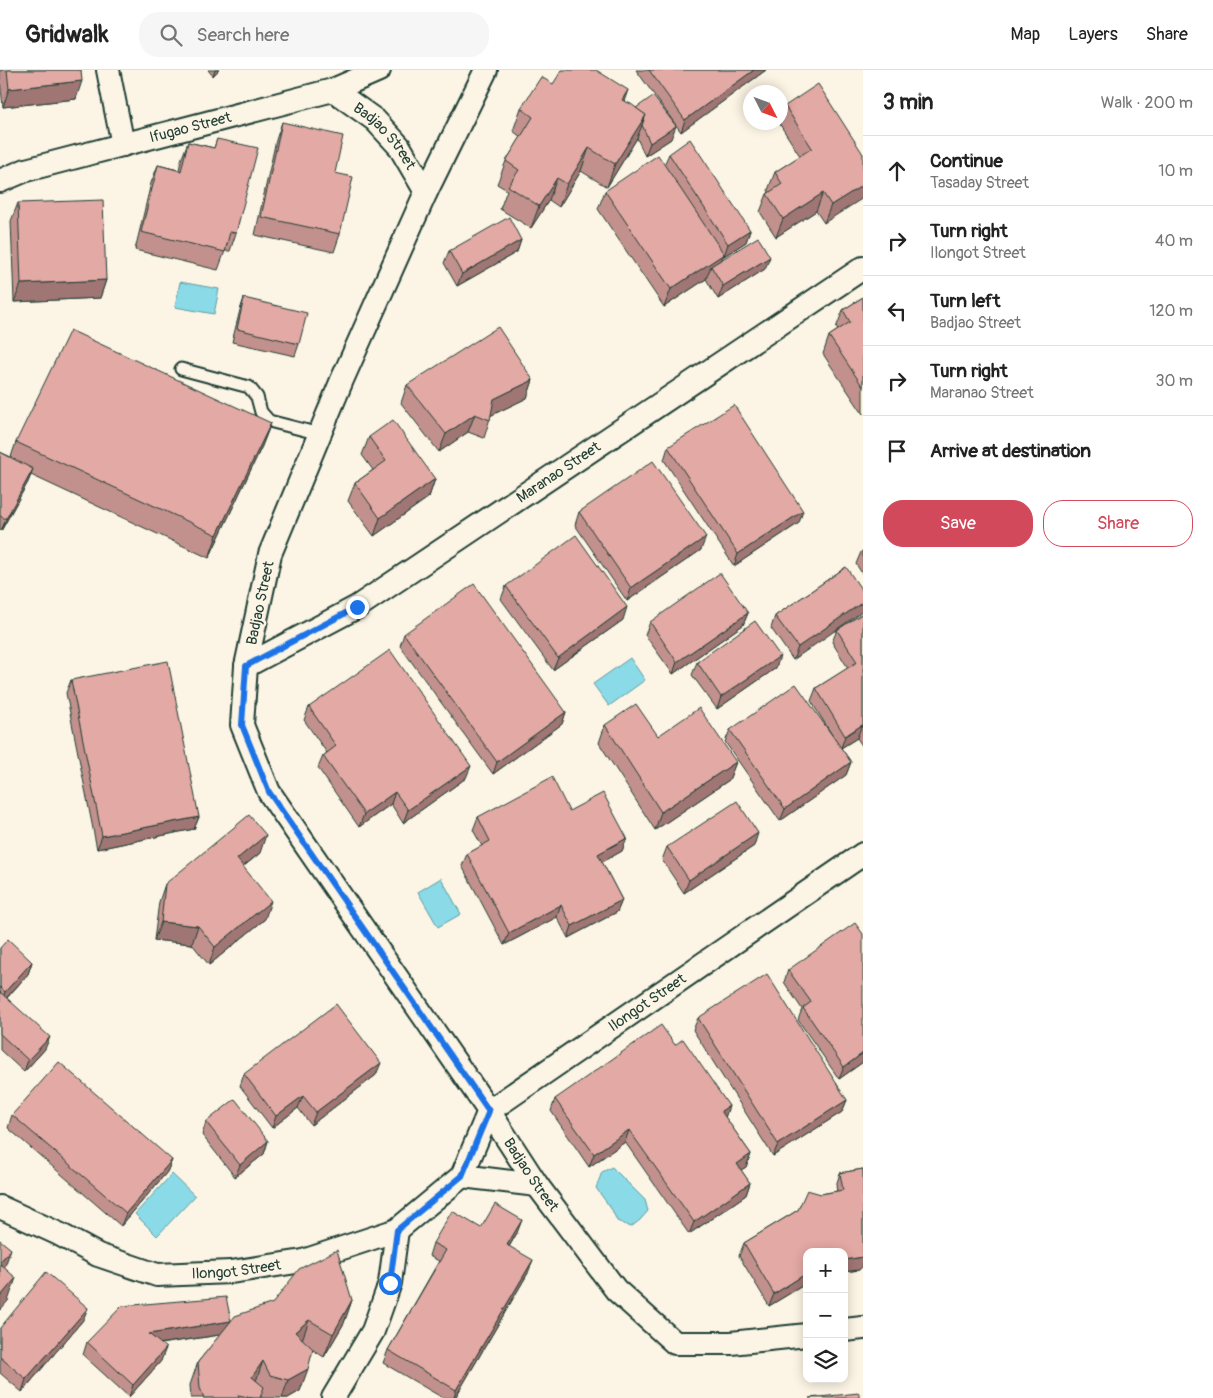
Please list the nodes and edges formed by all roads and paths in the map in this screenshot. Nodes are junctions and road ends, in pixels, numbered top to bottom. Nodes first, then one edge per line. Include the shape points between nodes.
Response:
1 (108, 70) edge
2 (379, 70) edge
3 (486, 70) edge
4 (333, 90) junction
5 (123, 145) junction
6 (0, 181) edge
7 (426, 192) junction
8 (863, 268) edge
9 (181, 369) dead end
10 (320, 434) junction
11 (246, 666) junction
12 (863, 854) edge
13 (489, 1111) junction
14 (462, 1176) junction
15 (537, 1185) junction
16 (0, 1207) edge
17 (397, 1230) junction
18 (863, 1328) edge
19 (848, 1330) edge
20 (803, 1335) edge
21 (333, 1398) edge

1 - 5 street
2 - 4 street, Ifugao Street
3 - 7 street, Badjao Street
4 - 5 street, Ifugao Street
4 - 7 street, Badjao Street via 375,120 399,146
5 - 6 street, Ifugao Street via 26,170
7 - 10 street, Badjao Street
8 - 11 street, Maranao Street via 357,607
9 - 10 lane via 249,387 257,397 261,412 269,420
10 - 11 street, Badjao Street via 270,554
11 - 13 street, Badjao Street via 242,725 269,792
12 - 13 street, Ilongot Street
13 - 14 street, Ilongot Street
13 - 15 street, Badjao Street
14 - 15 street
14 - 17 street, Ilongot Street
15 - 20 street, Badjao Street via 616,1290 675,1343 731,1343
16 - 17 street, Ilongot Street via 98,1255 157,1275 231,1272 303,1261
17 - 21 street via 390,1283 373,1331
18 - 19 street

